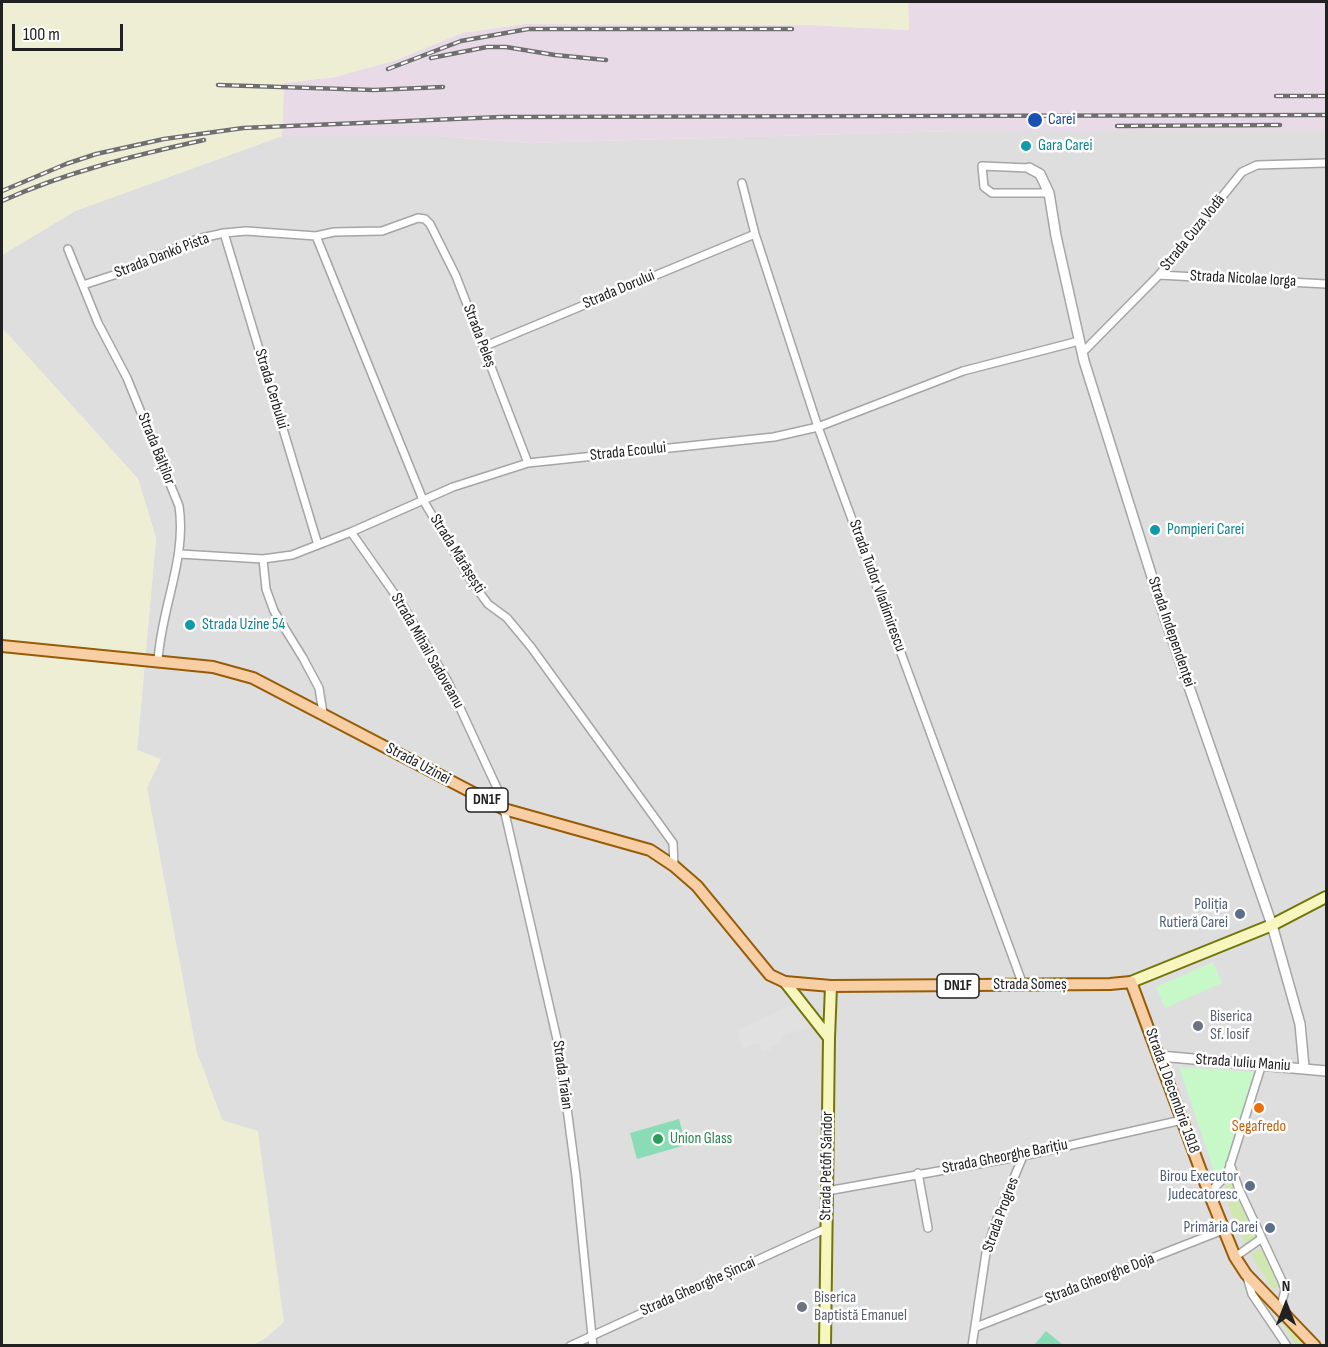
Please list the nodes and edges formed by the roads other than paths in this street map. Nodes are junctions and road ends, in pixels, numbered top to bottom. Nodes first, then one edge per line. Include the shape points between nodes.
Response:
1 (1326, 163) edge
2 (1029, 168) joint
3 (742, 183) dead end
4 (1049, 192) junction
5 (418, 218) joint
6 (224, 233) junction
7 (755, 234) junction
8 (316, 236) junction
9 (68, 249) dead end
10 (1159, 275) junction
11 (1326, 284) edge
12 (83, 285) junction
13 (1079, 341) junction
14 (483, 347) junction
15 (1082, 353) junction
16 (818, 427) junction
17 (528, 463) junction
18 (423, 500) junction
19 (351, 532) junction
20 (318, 545) junction
21 (180, 554) junction
22 (263, 559) junction
23 (2, 646) edge
24 (158, 661) junction
25 (323, 713) junction
26 (504, 809) junction
27 (674, 866) junction
28 (1326, 897) edge
29 (1272, 925) junction
30 (785, 981) junction
31 (1131, 982) junction
32 (1023, 985) junction
33 (831, 986) junction
34 (828, 1038) junction
35 (1160, 1056) junction
36 (1262, 1064) junction
37 (1304, 1067) junction
38 (1326, 1071) edge
39 (1182, 1120) junction
40 (1023, 1156) junction
41 (1230, 1164) junction
42 (918, 1173) junction
43 (827, 1191) junction
44 (1209, 1193) junction
45 (928, 1228) dead end
46 (825, 1229) junction
47 (1223, 1230) junction
48 (1262, 1238) junction
49 (1235, 1257) junction
50 (1246, 1274) junction
51 (1280, 1310) junction
52 (976, 1327) junction
53 (592, 1335) junction
54 (570, 1346) edge
55 (594, 1346) edge
56 (825, 1346) edge
57 (972, 1346) edge
58 (1287, 1346) edge
59 (1315, 1346) edge

1 - 10 street, Strada Cuza Vodă via 1257,165 1242,172
2 - 4 street, Strada Independenței via 1040,174
2 - 4 street, Strada Independenței via 982,166 984,187 993,193
3 - 7 street, Strada Tudor Vladimirescu
4 - 13 street, Strada Independenței
5 - 8 street, Strada Dankó Pista via 382,231
5 - 14 street, Strada Peleș via 425,219 450,266
6 - 8 street, Strada Dankó Pista
6 - 12 street, Strada Dankó Pista via 197,239
6 - 20 street, Strada Cerbului
7 - 14 street, Strada Dorului
7 - 16 street, Strada Tudor Vladimirescu
8 - 18 street, Strada Mărășești
9 - 12 street, Strada Bălților
10 - 11 street, Strada Nicolae Iorga
10 - 15 street, Strada Cuza Vodă
12 - 21 street, Strada Bălților via 179,506
13 - 15 street, Strada Independenței
13 - 16 street, Strada Ecoului via 963,371
14 - 17 street, Strada Peleș
15 - 29 street, Strada Independenței via 1163,612
16 - 17 street, Strada Ecoului via 774,437
16 - 32 street, Strada Tudor Vladimirescu
17 - 18 street, Strada Ecoului
18 - 19 street, Strada Ecoului
18 - 27 street, Strada Mărășești via 488,604 507,618 531,647 673,843
19 - 20 street, Strada Ecoului
19 - 26 street, Strada Mihail Sadoveanu via 403,606 448,682
20 - 22 street, Strada Ecoului via 292,555
21 - 22 street, Strada Ecoului
21 - 24 street, Strada Bălților via 159,640
22 - 25 street via 266,589 274,611 319,688
23 - 24 main road, Strada Uzinei / DN1F
24 - 25 main road, Strada Uzinei / DN1F via 213,667 253,678
25 - 26 main road, Strada Uzinei / DN1F
26 - 27 main road, Strada Uzinei / DN1F via 650,850
26 - 53 street, Strada Traian via 560,1048
27 - 30 main road, Strada Uzinei / DN1F via 697,886 770,975
28 - 29 main road
29 - 31 main road
29 - 37 street, Strada Independenței via 1300,1024
30 - 33 main road, Strada Someș / DN1F
30 - 34 main road
31 - 32 main road, Strada Someș / DN1F
31 - 35 main road, Strada 1 Decembrie 1918
32 - 33 main road, Strada Someș / DN1F
33 - 34 main road, Strada Petőfi Sándor
34 - 43 main road, Strada Petőfi Sándor
35 - 36 street, Strada Iuliu Maniu
35 - 39 main road, Strada 1 Decembrie 1918
36 - 37 street, Strada Iuliu Maniu
36 - 41 street
37 - 38 street, Strada Iuliu Maniu
39 - 40 street, Strada Gheorghe Barițiu
39 - 44 main road, Strada 1 Decembrie 1918
40 - 42 street, Strada Gheorghe Barițiu
40 - 52 street, Strada Progres via 986,1252
41 - 44 street via 1227,1175
41 - 48 street
42 - 43 street, Strada Gheorghe Barițiu
42 - 45 street
43 - 46 main road, Strada Petőfi Sándor
44 - 47 main road, Strada 1 Decembrie 1918
46 - 53 street, Strada Gheorghe Șincai
46 - 56 main road, Strada Petőfi Sándor
47 - 49 main road, Strada 1 Decembrie 1918
47 - 52 street, Strada Gheorghe Doja
48 - 49 street
48 - 51 street via 1285,1290
49 - 50 main road, Strada 1 Decembrie 1918
50 - 51 main road, Strada 1 Decembrie 1918
50 - 58 street via 1252,1294
51 - 59 main road, Strada 1 Decembrie 1918
52 - 57 street, Strada Progres
53 - 54 street, Strada Gheorghe Șincai
53 - 55 street, Strada Traian

